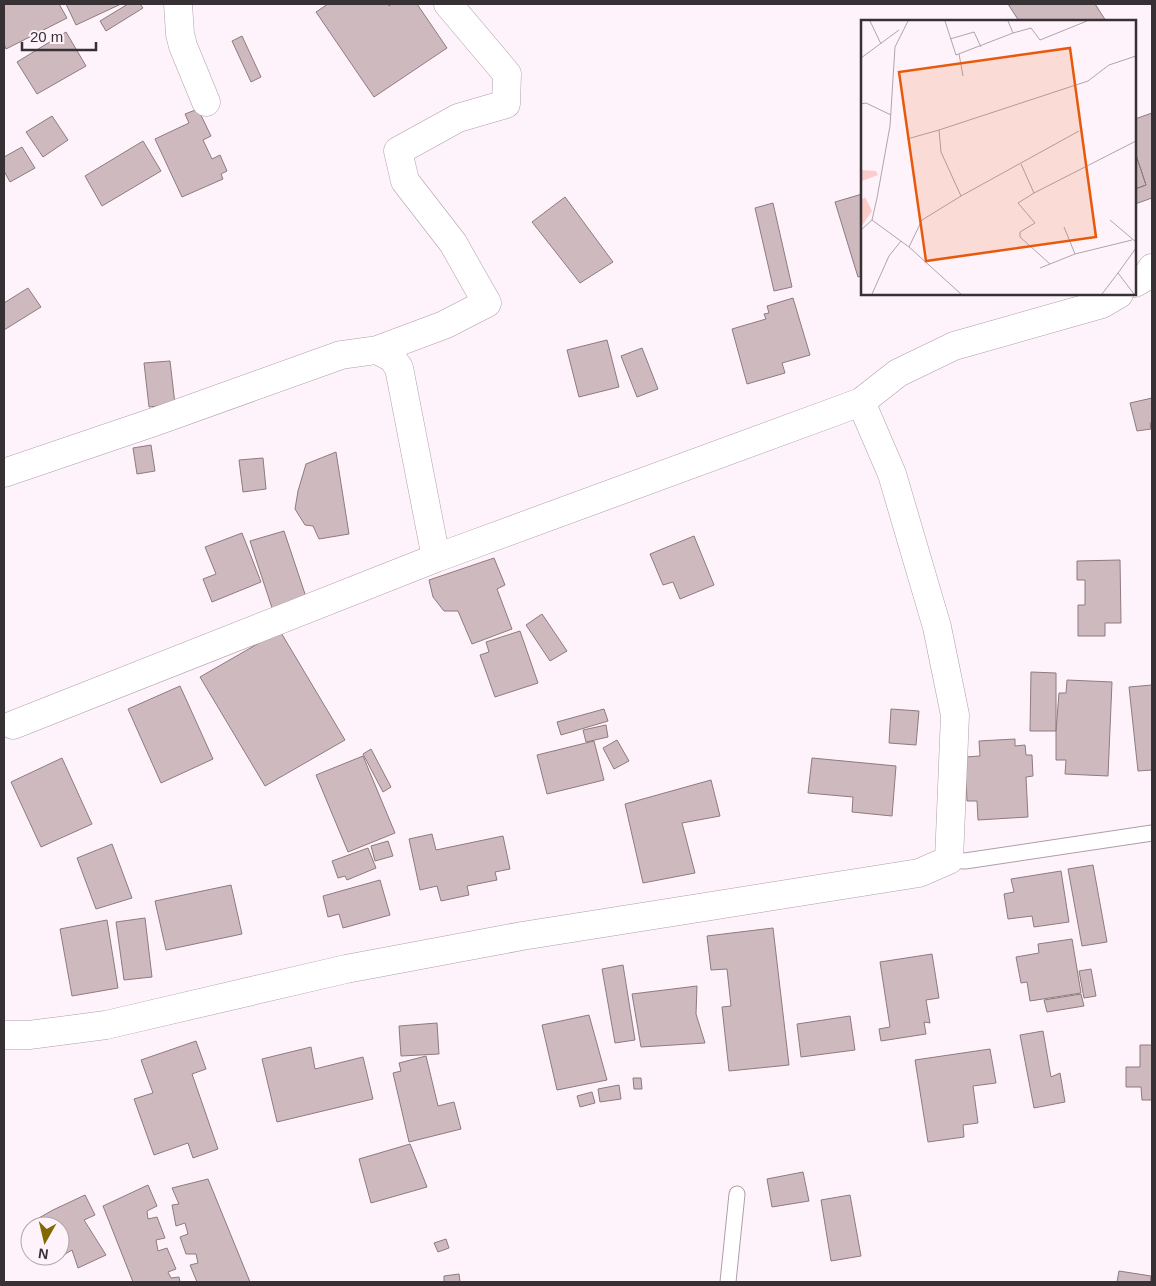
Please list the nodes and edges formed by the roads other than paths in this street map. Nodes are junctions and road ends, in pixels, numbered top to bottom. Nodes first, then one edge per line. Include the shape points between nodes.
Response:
1 (178, 4) edge
2 (448, 4) edge
3 (206, 102) dead end
4 (1152, 268) edge
5 (1136, 282) edge
6 (1116, 295) edge
7 (377, 350) junction
8 (861, 402) junction
9 (4, 472) edge
10 (436, 558) junction
11 (13, 725) dead end
12 (1152, 833) edge
13 (949, 860) junction
14 (4, 1036) edge
15 (736, 1194) dead end
16 (728, 1282) edge

1 - 3 street via 183,46
2 - 7 street via 507,74 506,104 458,118 398,151 404,180 453,242 487,303 444,325
4 - 5 street via 1147,276
6 - 8 street via 1102,304 954,346 898,373
7 - 9 street via 340,355
7 - 10 street via 392,358 398,368
8 - 10 street
8 - 13 street via 892,474 937,627 955,715
10 - 11 street
12 - 13 lane via 965,861
13 - 14 street via 919,872 346,969 106,1026
15 - 16 lane

